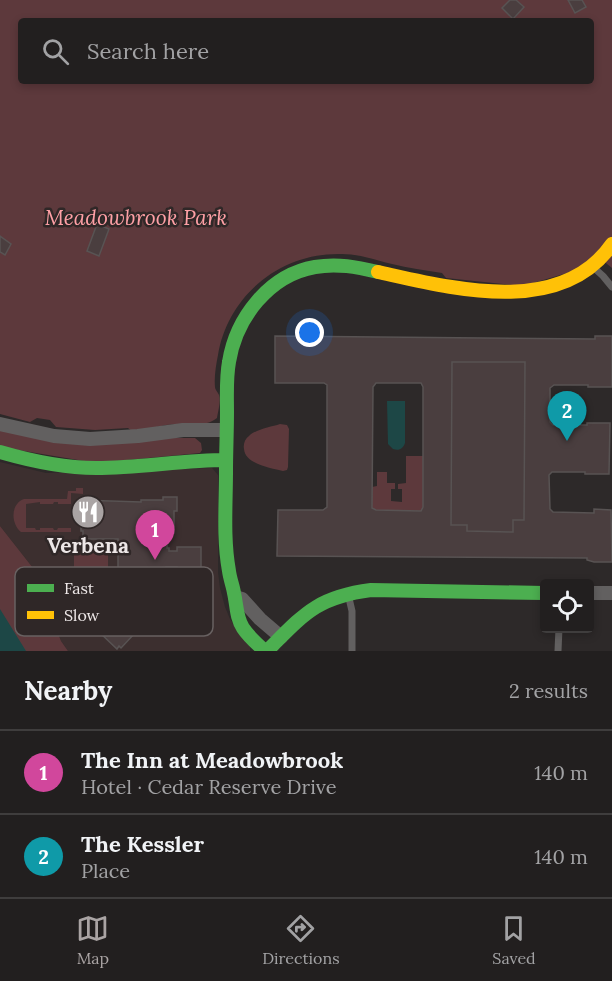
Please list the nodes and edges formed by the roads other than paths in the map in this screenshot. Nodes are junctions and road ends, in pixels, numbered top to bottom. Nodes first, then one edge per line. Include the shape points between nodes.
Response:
1 (612, 244) edge
2 (593, 267) junction
3 (612, 287) edge
4 (0, 424) edge
5 (226, 430) junction
6 (0, 452) edge
7 (226, 460) junction
8 (348, 592) junction
9 (540, 593) edge
10 (594, 593) edge
11 (612, 594) edge
12 (235, 597) junction
13 (559, 633) edge
14 (281, 637) junction
15 (266, 651) edge
16 (352, 651) edge
17 (558, 651) edge

1 - 2 street
2 - 3 lane
2 - 5 street via 555,286 522,292 437,285 344,265 296,272 253,304 238,330 228,363
4 - 5 street via 90,439
5 - 7 street
6 - 7 street via 84,468
7 - 12 street via 227,558
8 - 9 street
8 - 14 street via 313,607
8 - 16 lane
10 - 11 street
12 - 14 street via 242,599
12 - 15 street via 242,627
13 - 17 lane
14 - 15 street

